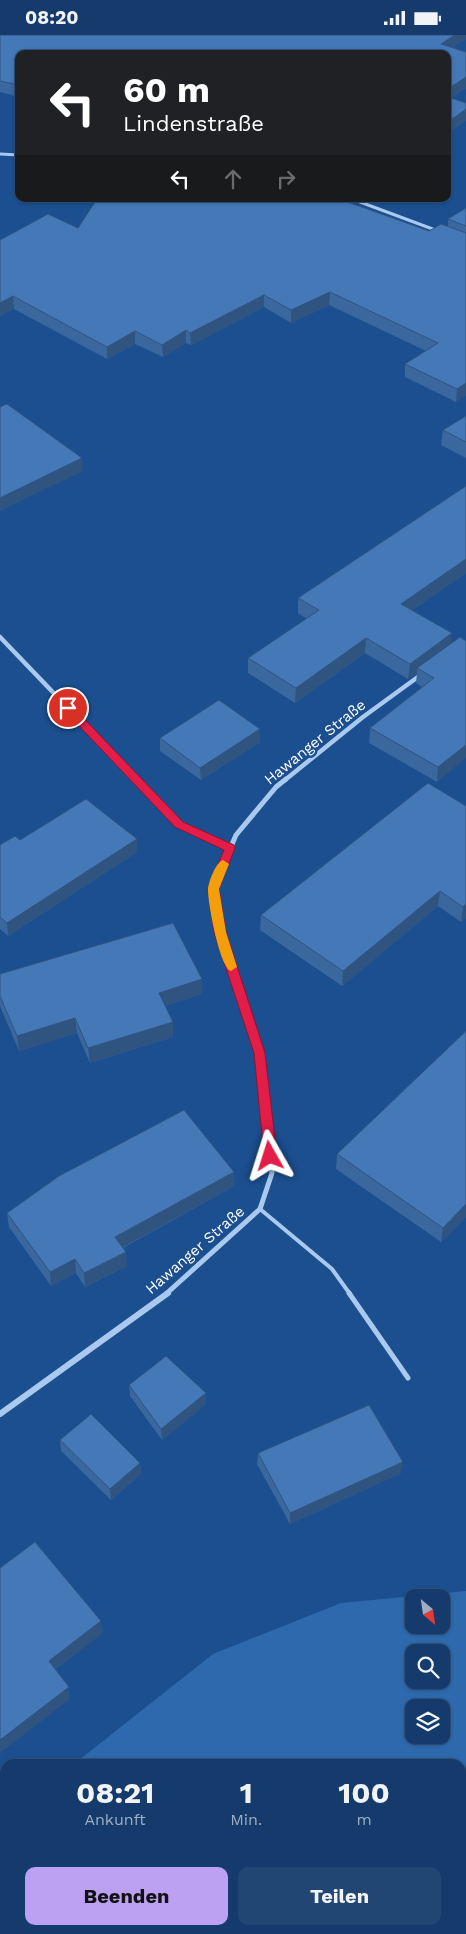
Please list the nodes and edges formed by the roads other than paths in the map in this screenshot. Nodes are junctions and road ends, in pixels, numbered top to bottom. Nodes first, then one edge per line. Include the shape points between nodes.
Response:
1 (0, 154) edge
2 (15, 155) edge
3 (360, 202) edge
4 (440, 232) edge
5 (0, 637) edge
6 (426, 671) edge
7 (230, 848) junction
8 (260, 1209) junction
9 (408, 1378) dead end
10 (0, 1414) edge

1 - 2 street
3 - 4 street
5 - 7 street via 179,825
6 - 7 street, Hawanger Straße via 276,787 236,835
7 - 8 street, Hawanger Straße via 213,889 220,932 260,1053 272,1173
8 - 9 lane via 332,1269
8 - 10 street, Hawanger Straße via 170,1292

